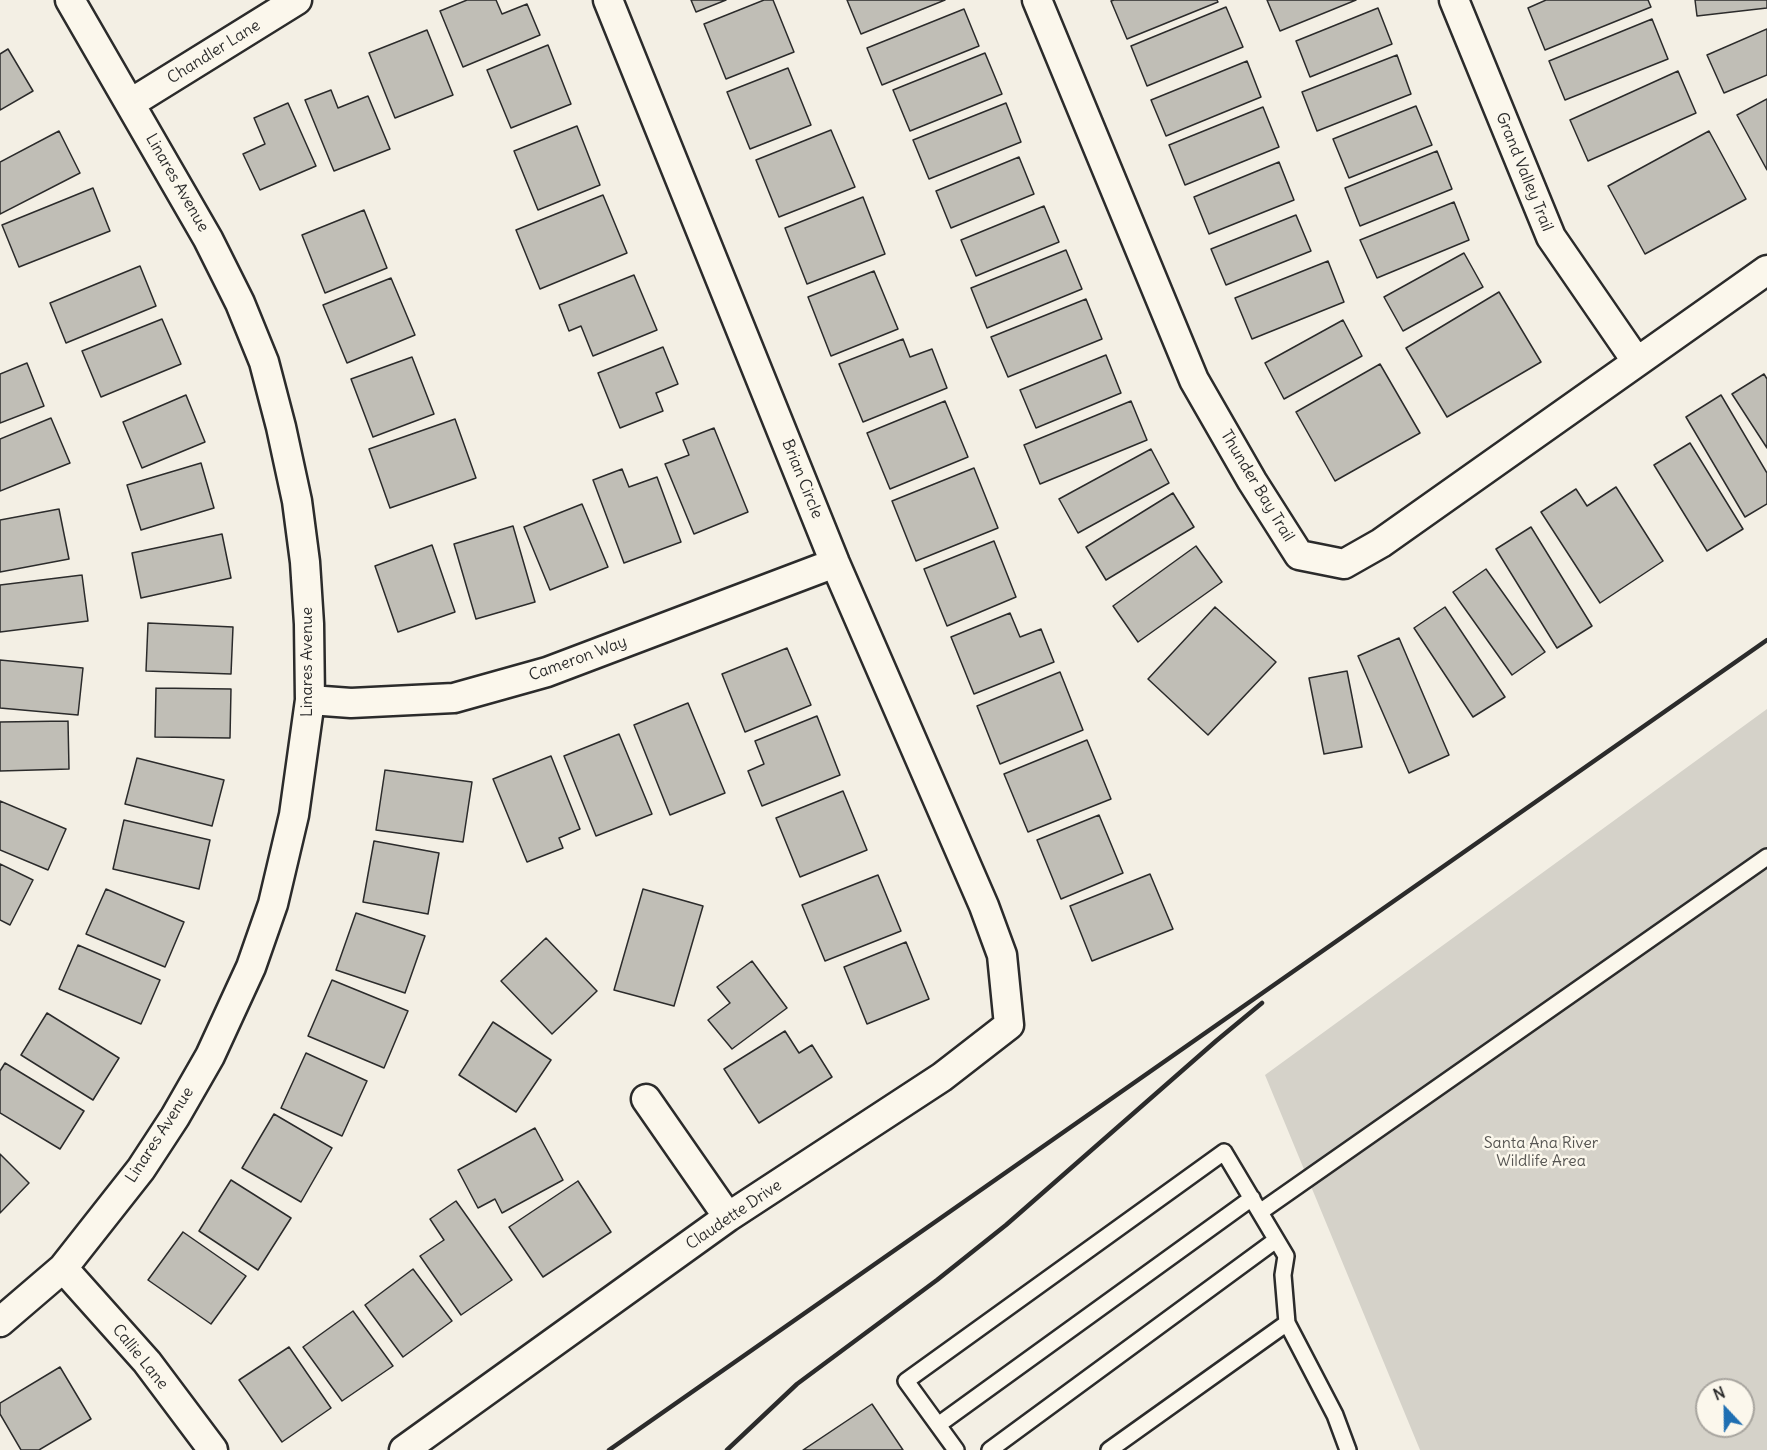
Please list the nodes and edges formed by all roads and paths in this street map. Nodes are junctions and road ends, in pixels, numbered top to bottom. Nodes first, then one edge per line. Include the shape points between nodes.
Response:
1 (70, 0) edge
2 (297, 0) edge
3 (608, 0) edge
4 (1037, 0) edge
5 (1454, 0) edge
6 (131, 103) junction
7 (1767, 270) edge
8 (1636, 362) junction
9 (836, 563) junction
10 (310, 700) junction
11 (1767, 857) edge
12 (1002, 954) joint
13 (646, 1099) dead end
14 (1252, 1198) junction
15 (1260, 1212) junction
16 (728, 1217) junction
17 (1276, 1240) junction
18 (63, 1268) junction
19 (0, 1322) edge
20 (1287, 1323) junction
21 (938, 1425) junction
22 (213, 1450) edge
23 (404, 1450) edge
24 (956, 1450) edge
25 (990, 1450) edge
26 (1109, 1450) edge
27 (1348, 1450) edge

1 - 6 street, Linares Avenue
2 - 6 street, Chandler Lane
3 - 9 street, Brian Circle
4 - 8 street, Thunder Bay Trail via 1194,380 1299,555 1344,564 1372,548
5 - 8 street, Grand Valley Trail via 1551,237
6 - 10 street, Linares Avenue via 208,239 264,363 297,501 305,572
7 - 8 street, Thunder Bay Trail
9 - 10 street, Cameron Way via 547,672 454,698 351,703
9 - 12 street, Brian Circle
10 - 18 street, Linares Avenue via 294,815 273,904 251,967 210,1056 176,1117 141,1169
11 - 15 lane
12 - 16 street, Claudette Drive via 1009,1025 942,1077
13 - 16 street
14 - 15 lane
14 - 21 lane
14 - 21 lane via 1224,1152 906,1382
15 - 17 lane
16 - 23 street, Claudette Drive
17 - 20 lane via 1286,1256 1283,1275
17 - 25 lane
18 - 19 street, Linares Avenue
18 - 22 street, Callie Lane via 147,1362
20 - 26 lane
20 - 27 lane via 1335,1414
21 - 24 lane

